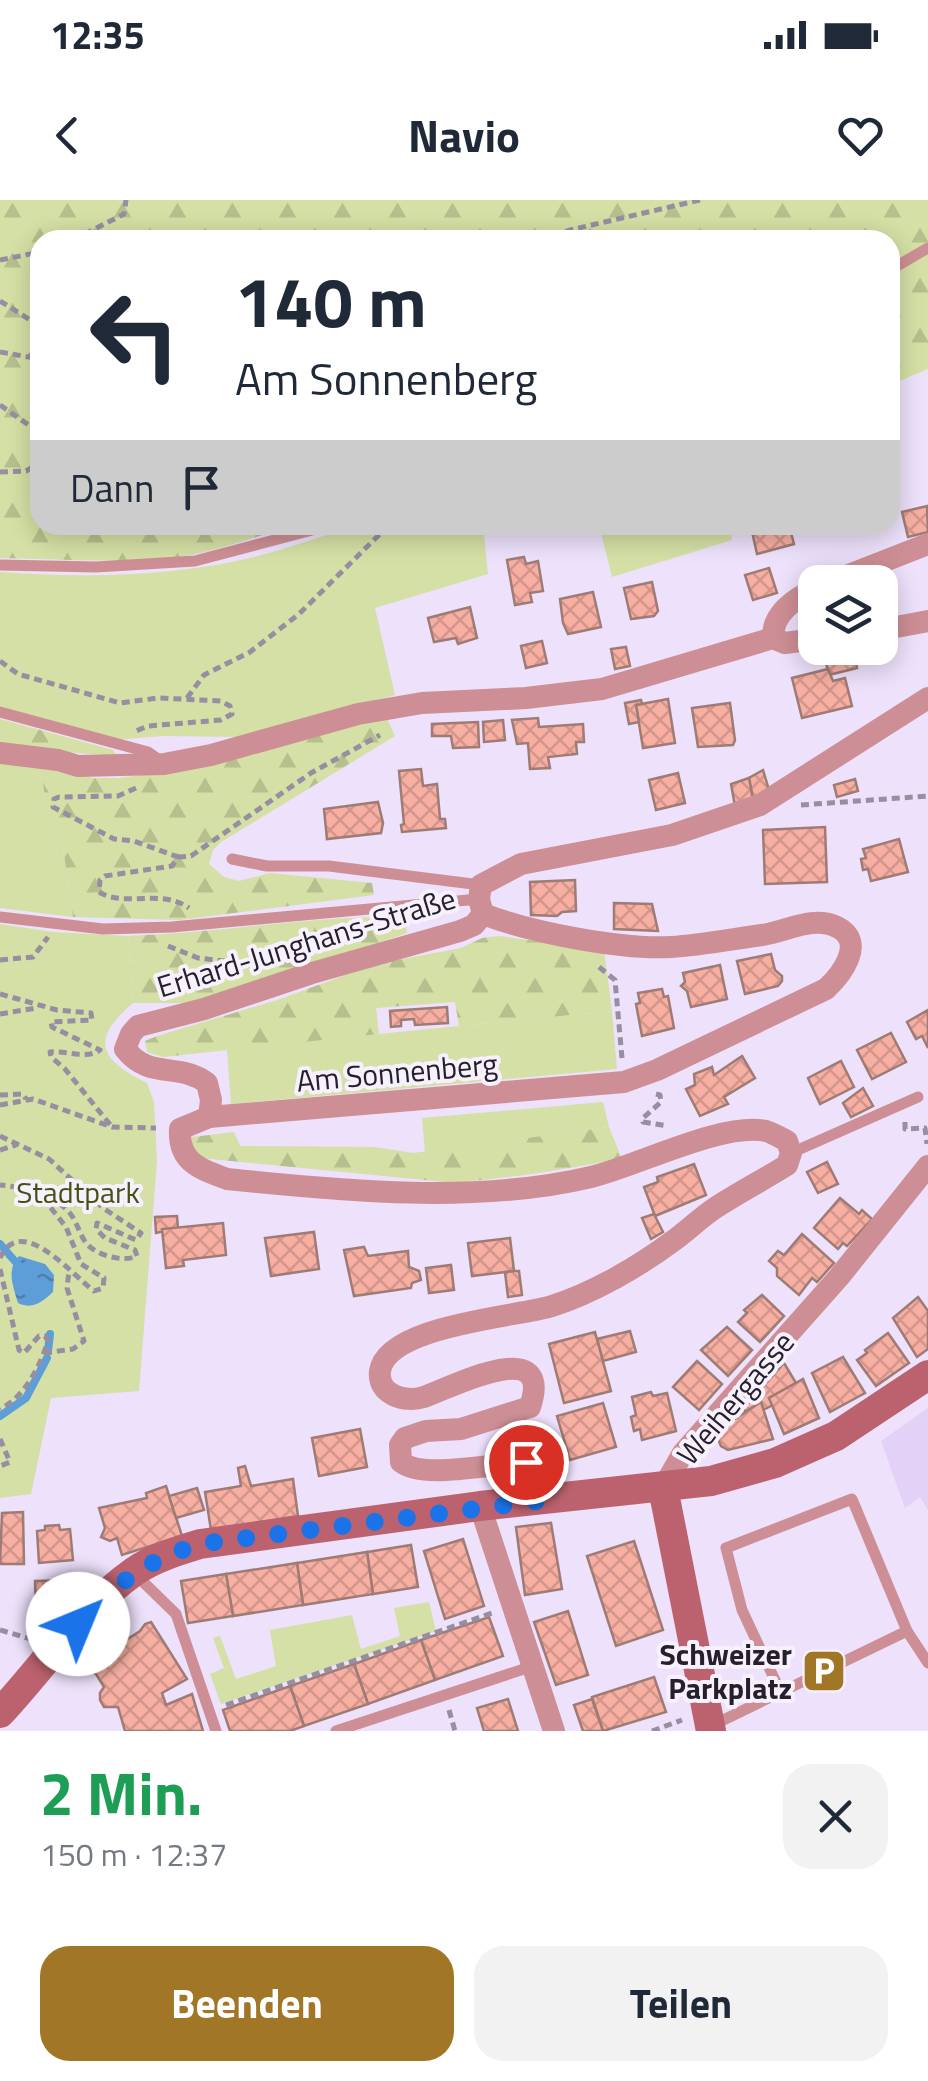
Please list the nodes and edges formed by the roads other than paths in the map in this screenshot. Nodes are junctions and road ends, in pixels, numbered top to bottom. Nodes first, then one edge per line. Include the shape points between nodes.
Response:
1 (928, 248) edge
2 (900, 264) edge
3 (294, 535) edge
4 (928, 544) edge
5 (0, 565) edge
6 (874, 565) edge
7 (798, 601) edge
8 (928, 621) edge
9 (898, 627) edge
10 (773, 638) junction
11 (798, 641) edge
12 (928, 698) edge
13 (0, 712) edge
14 (0, 753) edge
15 (164, 764) junction
16 (232, 859) dead end
17 (481, 899) junction
18 (0, 916) edge
19 (918, 1097) dead end
20 (209, 1117) junction
21 (791, 1153) junction
22 (928, 1166) edge
23 (928, 1375) edge
24 (663, 1488) junction
25 (554, 1499) junction
26 (480, 1506) junction
27 (133, 1572) junction
28 (907, 1631) junction
29 (928, 1662) edge
30 (533, 1666) junction
31 (782, 1694) junction
32 (0, 1712) edge
33 (710, 1728) edge
34 (216, 1731) edge
35 (336, 1731) edge
36 (554, 1731) edge

1 - 2 lane
3 - 5 lane via 195,561
4 - 6 street
7 - 10 street via 779,615
8 - 9 street
10 - 11 street
10 - 15 street via 602,689 358,714
12 - 17 street, Erhard-Junghans-Straße via 760,805 672,835 521,864
13 - 15 lane via 148,752
14 - 15 street via 78,766
16 - 17 lane via 330,866
17 - 18 lane via 138,927 62,926
17 - 20 street, Erhard-Junghans-Straße via 474,926 138,1026 125,1049 135,1062 208,1083
17 - 20 street, Am Sonnenberg via 516,926 634,945 670,947 820,923 839,928 851,955 826,989 624,1082
19 - 21 lane
20 - 21 street via 180,1129 184,1156 228,1179 277,1184 452,1193 545,1186 736,1131 766,1131 787,1141
21 - 25 street via 787,1165 600,1284 550,1307 424,1335 383,1363 385,1390 410,1398 500,1370 517,1368 530,1376 530,1407 405,1438 401,1462 428,1470 540,1463
22 - 24 street, Weihergasse via 683,1454
23 - 24 main road via 836,1436 775,1463
24 - 25 main road
24 - 33 main road, Weihergasse
25 - 26 main road
26 - 27 main road via 200,1544
26 - 30 street
27 - 32 main road
27 - 34 lane via 176,1614
28 - 29 lane
28 - 31 lane
28 - 31 lane via 852,1499 726,1548 742,1610
30 - 35 lane
30 - 36 street
31 - 33 lane

